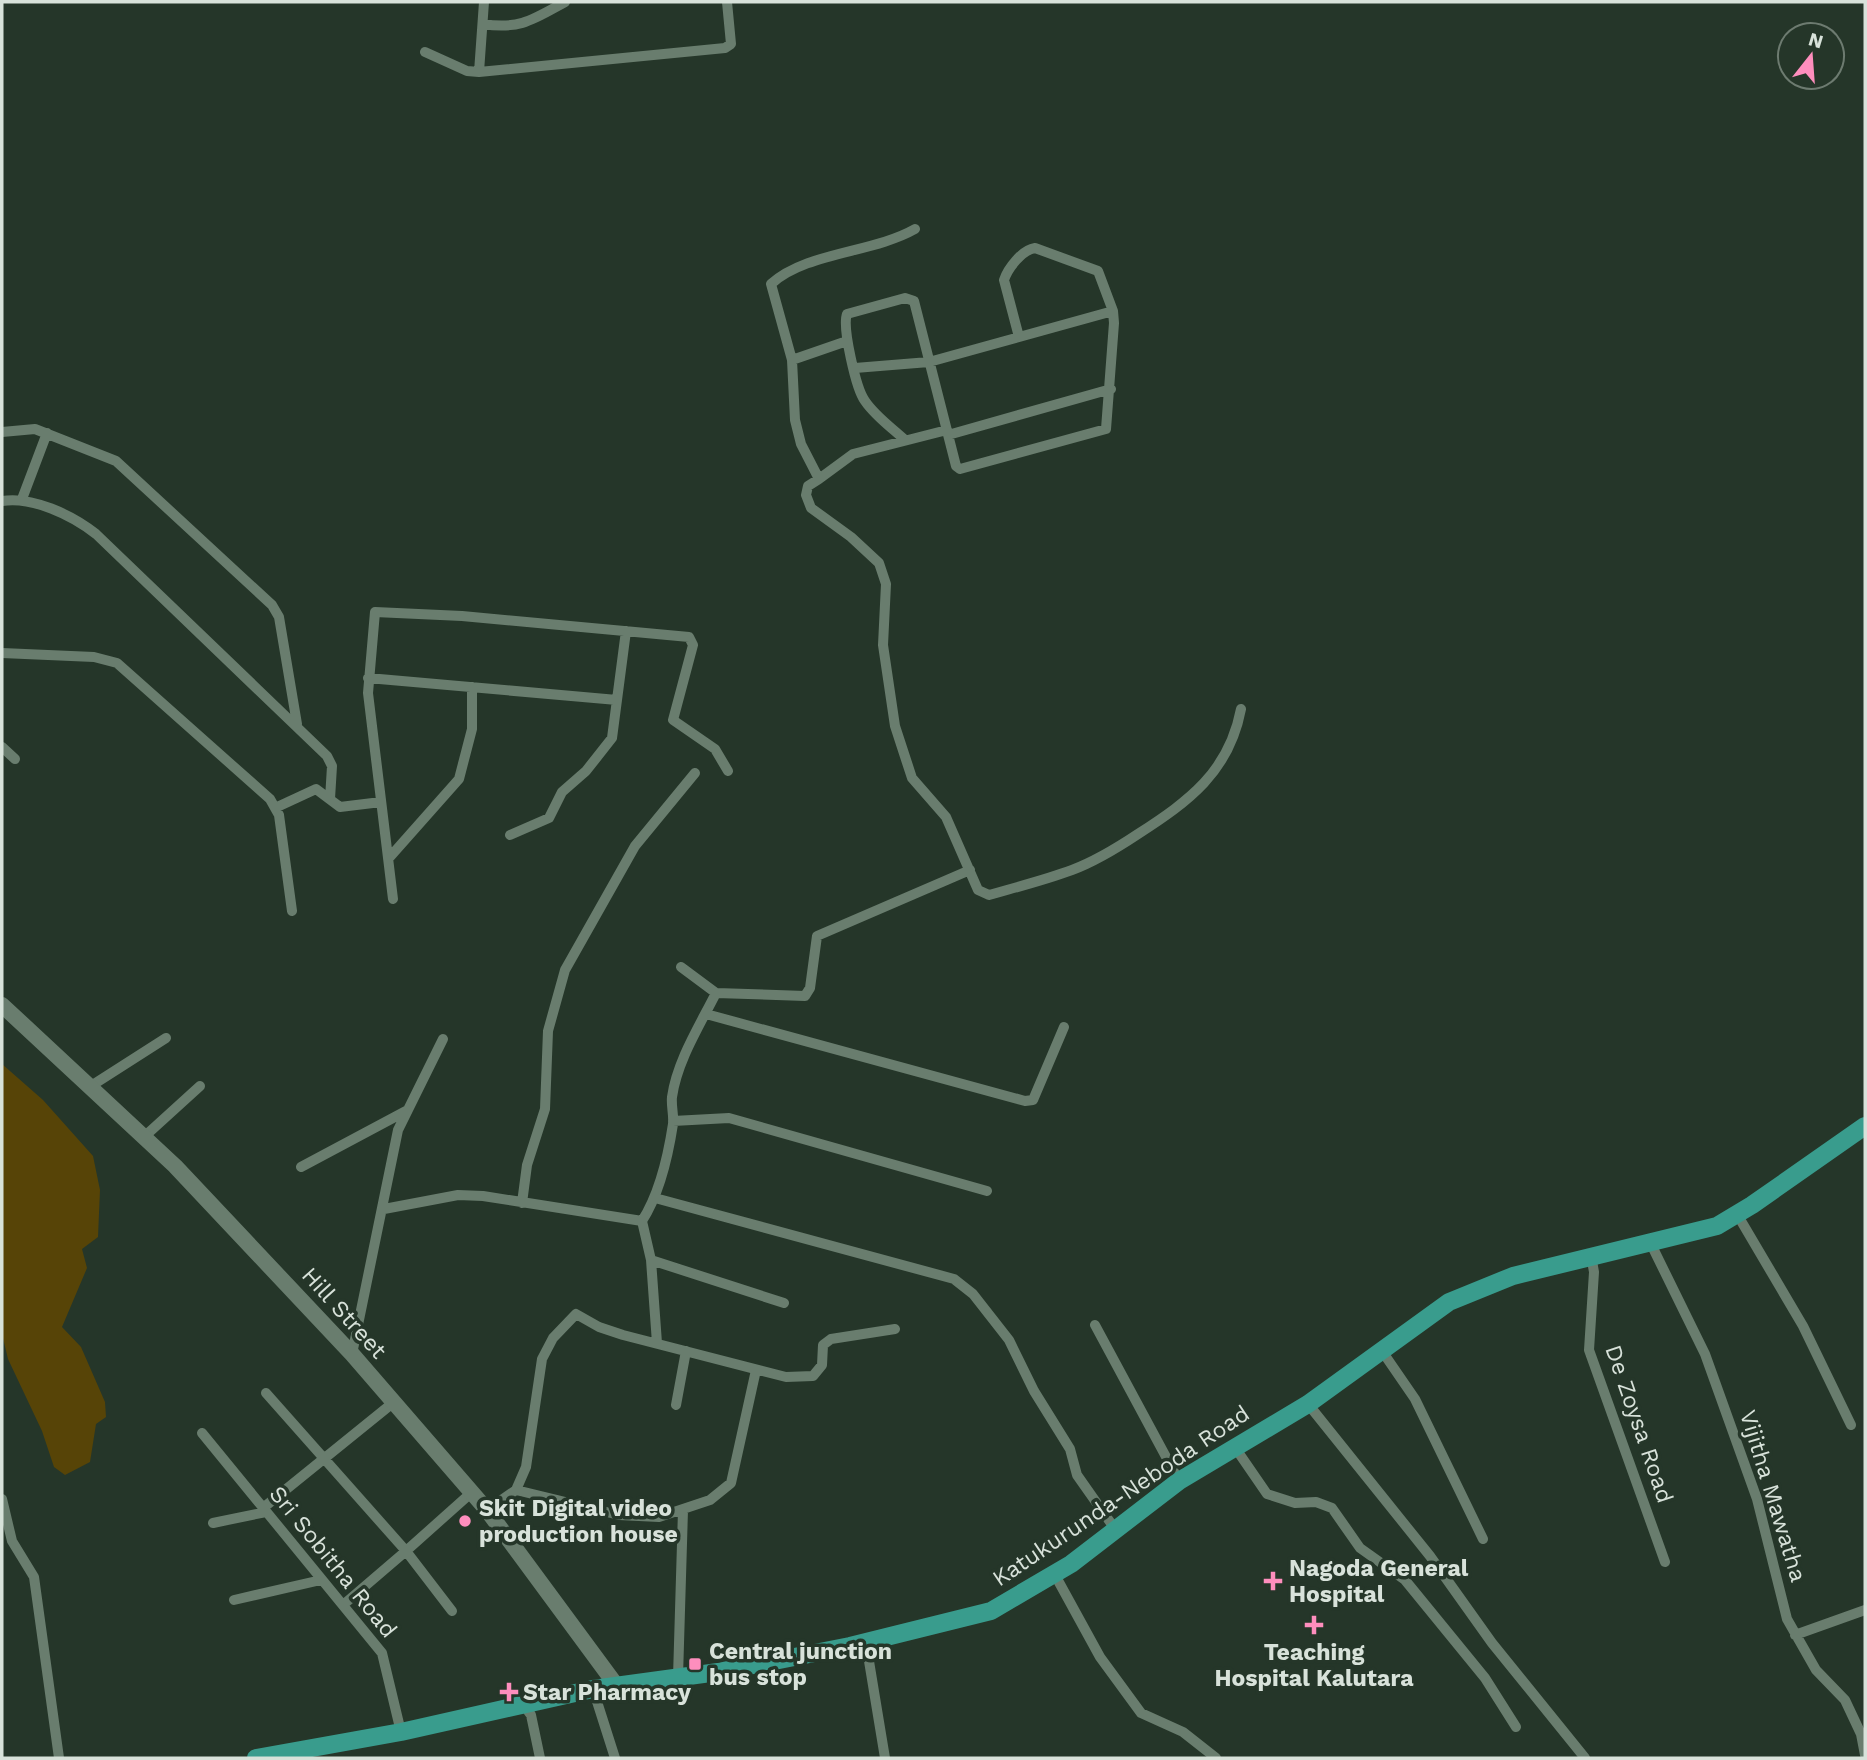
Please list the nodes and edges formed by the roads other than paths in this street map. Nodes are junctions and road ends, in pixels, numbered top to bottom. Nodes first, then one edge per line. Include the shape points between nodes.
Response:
1 (484, 2) edge
2 (565, 2) edge
3 (727, 2) edge
4 (483, 24) junction
5 (425, 52) dead end
6 (479, 72) junction
7 (915, 229) dead end
8 (1113, 311) junction
9 (1019, 337) junction
10 (847, 341) junction
11 (792, 360) junction
12 (929, 362) junction
13 (855, 368) junction
14 (1111, 389) junction
15 (2, 432) edge
16 (947, 432) junction
17 (47, 433) junction
18 (905, 440) junction
19 (819, 479) junction
20 (22, 499) junction
21 (2, 501) edge
22 (626, 631) junction
23 (2, 653) edge
24 (368, 678) junction
25 (472, 687) junction
26 (617, 700) junction
27 (1241, 709) dead end
28 (297, 724) junction
29 (2, 747) edge
30 (15, 759) dead end
31 (728, 771) dead end
32 (695, 773) dead end
33 (330, 799) junction
34 (381, 802) junction
35 (275, 808) junction
36 (510, 835) dead end
37 (388, 858) junction
38 (970, 870) junction
39 (393, 899) dead end
40 (292, 911) dead end
41 (681, 967) dead end
42 (716, 993) junction
43 (2, 1005) edge
44 (706, 1014) junction
45 (1063, 1027) dead end
46 (166, 1038) dead end
47 (443, 1039) dead end
48 (91, 1086) junction
49 (200, 1086) dead end
50 (406, 1111) junction
51 (673, 1121) junction
52 (1865, 1126) edge
53 (145, 1136) junction
54 (301, 1167) dead end
55 (986, 1191) dead end
56 (655, 1198) junction
57 (522, 1203) junction
58 (384, 1209) junction
59 (1737, 1214) junction
60 (642, 1221) junction
61 (1650, 1242) junction
62 (1591, 1255) junction
63 (651, 1260) junction
64 (785, 1303) dead end
65 (1095, 1325) dead end
66 (895, 1329) dead end
67 (657, 1343) junction
68 (686, 1351) junction
69 (1382, 1351) junction
70 (352, 1354) junction
71 (756, 1370) junction
72 (266, 1393) dead end
73 (394, 1402) junction
74 (1308, 1404) junction
75 (676, 1405) dead end
76 (1851, 1425) dead end
77 (202, 1433) dead end
78 (1234, 1446) junction
79 (327, 1459) junction
80 (1179, 1481) junction
81 (516, 1490) junction
82 (471, 1493) junction
83 (2, 1499) edge
84 (264, 1510) junction
85 (487, 1510) junction
86 (683, 1510) junction
87 (213, 1523) dead end
88 (1115, 1528) junction
89 (1483, 1539) dead end
90 (406, 1551) junction
91 (1665, 1562) dead end
92 (1055, 1575) junction
93 (321, 1580) junction
94 (234, 1600) dead end
95 (342, 1605) junction
96 (1865, 1610) edge
97 (452, 1611) dead end
98 (1795, 1635) junction
99 (866, 1643) junction
100 (678, 1677) junction
101 (616, 1685) junction
102 (593, 1689) junction
103 (523, 1704) junction
104 (1516, 1727) dead end
105 (401, 1732) junction
106 (1865, 1755) edge
107 (278, 1756) edge
108 (59, 1758) edge
109 (256, 1758) edge
110 (540, 1758) edge
111 (615, 1758) edge
112 (885, 1758) edge
113 (1216, 1758) edge
114 (1585, 1758) edge

1 - 4 street
2 - 4 street via 519,26
3 - 6 street via 732,36 725,48
4 - 6 street
5 - 6 street
7 - 11 street via 896,240 822,259 771,284
8 - 9 street
8 - 9 street via 1098,271 1031,248 1006,272 1004,280
8 - 14 street
9 - 12 street
10 - 11 street
10 - 12 street via 847,314 909,298 914,301
10 - 13 street
11 - 19 street via 795,420 807,460
12 - 13 street
12 - 16 street
13 - 18 street via 865,402
14 - 16 street
14 - 16 street via 1103,432 964,469 956,466
15 - 17 street via 27,428
16 - 18 street
17 - 20 street
17 - 28 street via 124,466 272,605 279,617
18 - 19 street via 853,454
19 - 38 street via 808,486 811,508 879,563 886,584 883,645 895,726 912,778 946,817
20 - 21 street
20 - 28 street via 96,534
22 - 24 street via 381,610 373,616
22 - 26 street
22 - 31 street via 692,640 673,720 715,749
23 - 35 street via 94,657 117,663
24 - 25 street
24 - 34 street
25 - 26 street
25 - 37 street via 472,729 459,779
26 - 36 street via 612,738 562,792 550,818
27 - 38 street via 1237,730 1204,785 1109,853 1070,871 989,895 978,890
28 - 33 street via 330,760
29 - 30 street
32 - 57 street via 635,846 565,970 547,1038 545,1110 527,1165
33 - 34 street via 345,808
33 - 35 street via 311,790
34 - 37 street
35 - 40 street
37 - 39 street
38 - 42 street via 817,936 805,996
41 - 42 street
42 - 44 street
43 - 48 main road, Hill Street
44 - 45 street via 1025,1101 1033,1100
44 - 51 street via 676,1083
46 - 48 street
47 - 50 street
48 - 53 main road, Hill Street
49 - 53 street
50 - 54 street
50 - 58 street via 395,1140
51 - 55 street via 729,1118
51 - 56 street
52 - 59 main road, Katukurunda-Neboda Road
53 - 70 main road, Hill Street
56 - 60 street
56 - 88 street via 954,1279 973,1294 1009,1340 1070,1449 1077,1475
57 - 58 street via 458,1195
57 - 60 street
58 - 70 street via 360,1301
59 - 61 main road, Katukurunda-Neboda Road via 1705,1230
59 - 76 street via 1803,1326
60 - 63 street
61 - 62 main road, Katukurunda-Neboda Road
61 - 98 street, Vijitha Mawatha via 1705,1354 1757,1499
62 - 69 main road, Katukurunda-Neboda Road via 1479,1288 1449,1302
62 - 91 street, De Zoysa Road via 1589,1350
63 - 64 street
63 - 67 street
65 - 80 street
66 - 71 street via 831,1339 823,1346 822,1365 813,1376 786,1377
67 - 68 street
67 - 81 street via 599,1327 581,1314 569,1318 542,1359 526,1468
68 - 71 street
68 - 75 street
69 - 74 main road, Katukurunda-Neboda Road
69 - 89 street via 1415,1399
70 - 73 main road, Hill Street
71 - 86 street via 731,1483 710,1500
72 - 79 street
73 - 79 street
73 - 82 main road, Hill Street
74 - 78 main road, Katukurunda-Neboda Road
74 - 114 street
77 - 84 street, Sri Sobitha Road
78 - 80 main road, Katukurunda-Neboda Road
78 - 104 street via 1267,1494 1296,1503 1316,1502 1337,1512 1360,1548 1405,1580 1485,1678
79 - 84 street
79 - 90 street
80 - 88 main road, Katukurunda-Neboda Road
81 - 85 street
81 - 86 street via 619,1515 659,1517
82 - 85 main road, Hill Street
82 - 90 street
83 - 108 street via 12,1541 34,1577
84 - 87 street
84 - 93 street, Sri Sobitha Road
85 - 101 main road, Hill Street
86 - 100 street
88 - 92 main road, Katukurunda-Neboda Road
90 - 95 street
90 - 97 street
92 - 99 main road, Katukurunda-Neboda Road via 975,1617
92 - 113 street via 1100,1657 1141,1713 1183,1732
93 - 94 street
93 - 95 street, Sri Sobitha Road
95 - 105 street, Sri Sobitha Road via 382,1653
96 - 98 street
98 - 106 street, Vijitha Mawatha via 1816,1670 1845,1700
99 - 100 main road, Katukurunda-Neboda Road
99 - 112 street
100 - 101 main road, Katukurunda-Neboda Road
101 - 102 main road, Katukurunda-Neboda Road
102 - 103 main road, Katukurunda-Neboda Road
102 - 111 street
103 - 105 main road, Katukurunda-Neboda Road
103 - 110 street via 531,1715
105 - 107 main road, Katukurunda-Neboda Road
107 - 109 main road, Katukurunda-Neboda Road

